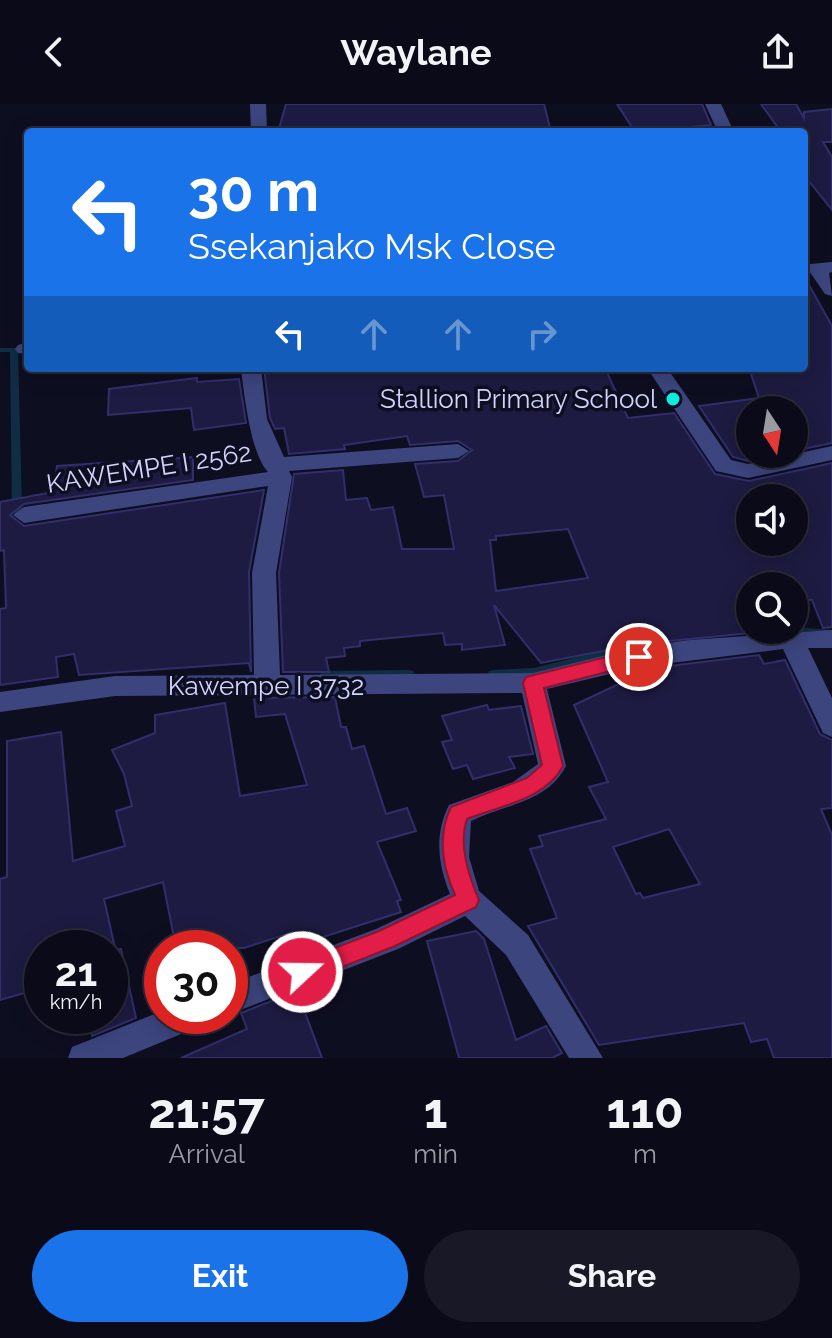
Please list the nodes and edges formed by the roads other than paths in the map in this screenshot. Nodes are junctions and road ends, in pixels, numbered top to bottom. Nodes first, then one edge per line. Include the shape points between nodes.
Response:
1 (258, 104) edge
2 (713, 104) edge
3 (259, 128) edge
4 (724, 128) edge
5 (818, 263) edge
6 (832, 290) edge
7 (251, 372) edge
8 (660, 372) edge
9 (458, 451) dead end
10 (832, 453) edge
11 (277, 471) junction
12 (24, 515) dead end
13 (808, 639) edge
14 (832, 639) edge
15 (749, 644) edge
16 (793, 644) edge
17 (533, 683) junction
18 (267, 686) junction
19 (0, 702) edge
20 (832, 726) edge
21 (468, 900) junction
22 (248, 992) edge
23 (144, 1034) edge
24 (84, 1058) edge
25 (587, 1058) edge

1 - 3 street
2 - 4 street
5 - 6 street
7 - 11 street via 257,419
8 - 10 street via 724,466 748,471
9 - 11 street, KAWEMPE I 2562
11 - 12 street, KAWEMPE I 2562
11 - 18 street via 264,573
13 - 14 street, Kawempe I 3732
15 - 17 street, Kawempe I 3732 via 639,657
16 - 20 street
17 - 18 street, Kawempe I 3732
17 - 21 street via 552,766 534,784 459,813 453,829 456,872
18 - 19 street, Kawempe I 3732 via 115,686
21 - 22 street via 387,939
21 - 25 street via 517,945
23 - 24 street

